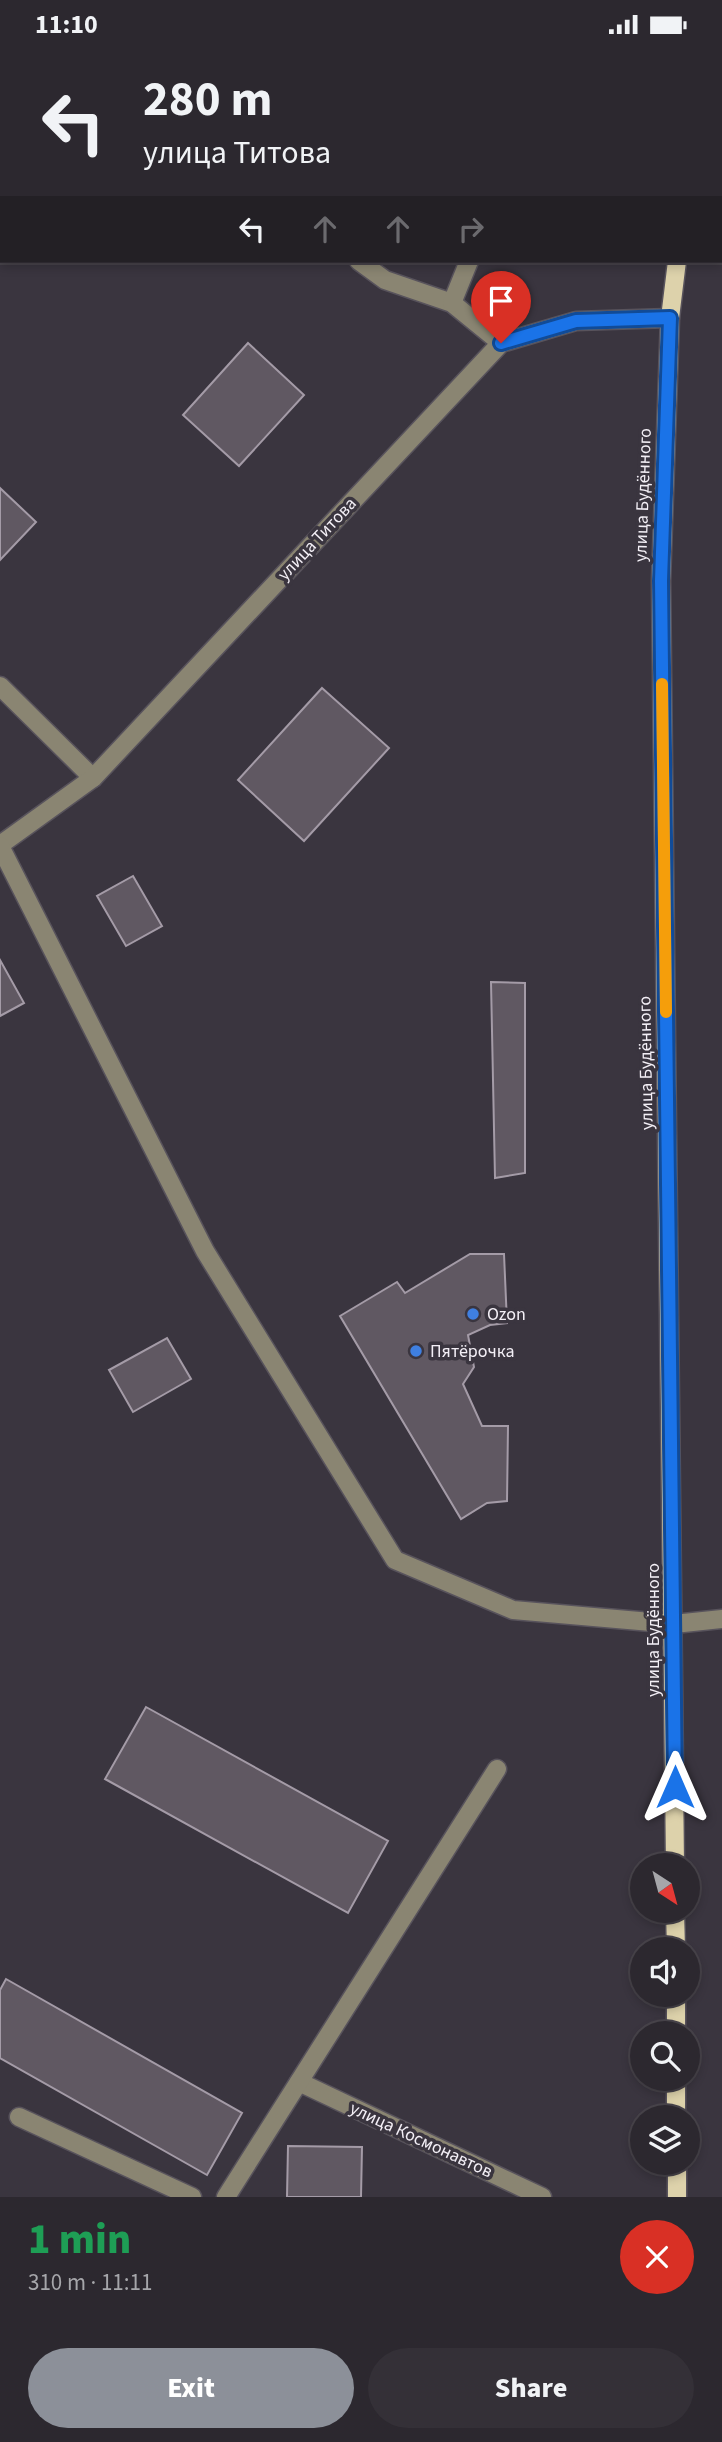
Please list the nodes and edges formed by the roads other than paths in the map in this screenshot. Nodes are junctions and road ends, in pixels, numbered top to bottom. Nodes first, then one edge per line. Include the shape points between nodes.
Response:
1 (362, 263) edge
2 (468, 263) edge
3 (677, 263) edge
4 (452, 303) junction
5 (670, 318) junction
6 (501, 343) junction
7 (0, 686) edge
8 (93, 778) junction
9 (0, 845) edge
10 (722, 1619) edge
11 (674, 1624) junction
12 (497, 1769) dead end
13 (675, 1853) edge
14 (299, 2082) junction
15 (19, 2117) dead end
16 (677, 2175) edge
17 (192, 2197) edge
18 (226, 2197) edge
19 (542, 2197) edge
20 (677, 2197) edge

1 - 4 street via 385,280
2 - 4 street
3 - 5 main road, улица Будённого
4 - 6 street
5 - 6 street via 576,321
5 - 11 main road, улица Будённого via 661,581
6 - 8 street, улица Титова
7 - 8 street
8 - 9 street, улица Титова
9 - 11 street via 205,1251 394,1560 513,1610
10 - 11 street
11 - 13 main road, улица Будённого
12 - 14 street
14 - 18 street
14 - 19 street, улица Космонавтов
15 - 17 street
16 - 20 main road

